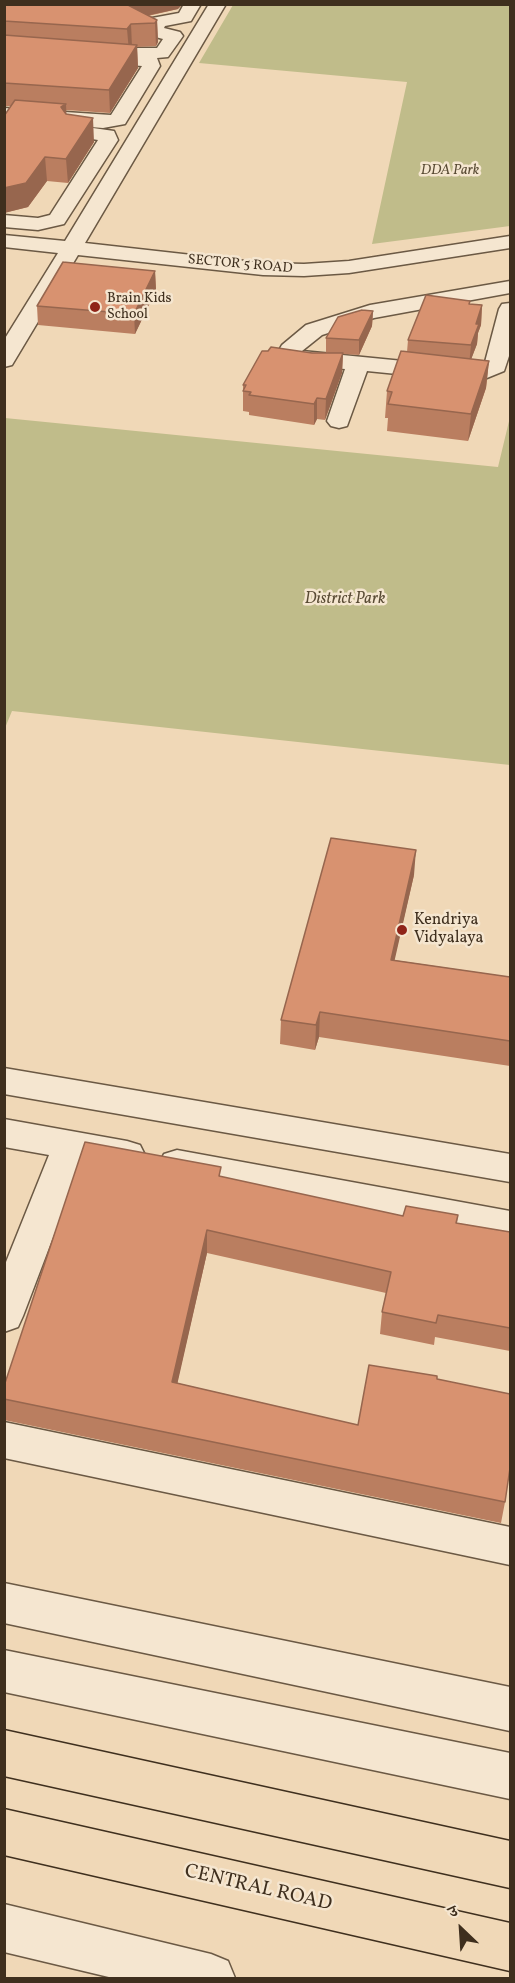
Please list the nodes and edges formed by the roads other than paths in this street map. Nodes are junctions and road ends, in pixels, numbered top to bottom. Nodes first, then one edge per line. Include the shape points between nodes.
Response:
1 (193, 4) edge
2 (218, 4) edge
3 (4, 42) edge
4 (4, 50) edge
5 (4, 114) edge
6 (4, 125) edge
7 (4, 221) edge
8 (4, 241) edge
9 (507, 251) edge
10 (66, 256) junction
11 (4, 258) edge
12 (507, 293) edge
13 (486, 338) dead end
14 (4, 360) edge
15 (358, 365) junction
16 (339, 421) dead end
17 (4, 1081) edge
18 (4, 1133) edge
19 (71, 1144) junction
20 (510, 1168) edge
21 (510, 1226) edge
22 (4, 1316) edge
23 (4, 1440) edge
24 (510, 1546) edge
25 (4, 1603) edge
26 (4, 1671) edge
27 (510, 1709) edge
28 (4, 1753) edge
29 (510, 1776) edge
30 (4, 1832) edge
31 (510, 1865) edge
32 (4, 1928) edge
33 (510, 1947) edge
34 (211, 1978) edge

1 - 3 street via 185,17 158,22 154,31 174,36 159,54
2 - 10 street
4 - 5 street via 141,60 152,66 118,120
6 - 7 street via 98,133 107,135 108,140 57,220 38,224
8 - 10 street, SECTOR 5 ROAD
9 - 10 street, SECTOR 5 ROAD via 352,277 261,284
9 - 12 street
10 - 11 street, SECTOR 5 ROAD
10 - 14 street
12 - 13 street
12 - 15 street via 496,366 488,372 458,375
12 - 15 street via 370,312 314,330 276,357
15 - 16 street
17 - 20 street
18 - 19 street
19 - 21 street
19 - 22 street
23 - 24 street
25 - 27 street
26 - 29 street
28 - 31 main road
30 - 33 main road, CENTRAL ROAD
32 - 34 street

